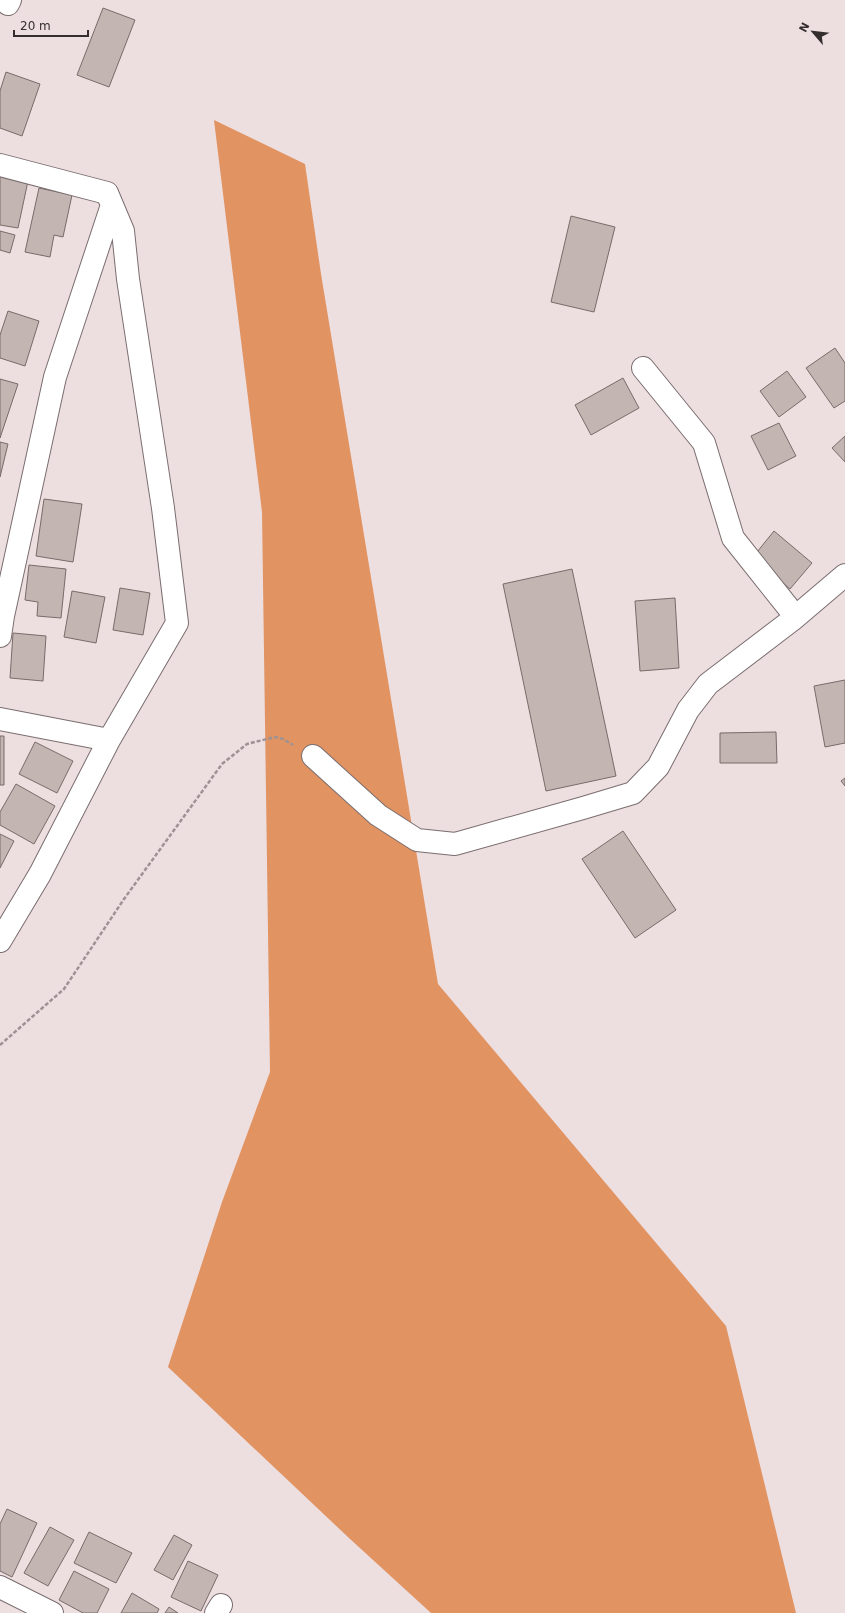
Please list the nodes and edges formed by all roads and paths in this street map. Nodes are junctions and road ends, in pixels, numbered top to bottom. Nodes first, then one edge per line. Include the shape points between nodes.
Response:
1 (0, 166) edge
2 (112, 205) junction
3 (643, 368) dead end
4 (845, 575) edge
5 (795, 616) junction
6 (0, 636) edge
7 (0, 719) edge
8 (109, 740) junction
9 (312, 756) joint
10 (0, 942) edge
11 (0, 1045) edge
12 (0, 1586) edge
13 (52, 1613) edge

1 - 2 street via 107,193
2 - 6 street via 55,377
2 - 8 street via 123,232 177,623
3 - 5 street via 704,443 733,538
4 - 5 street
5 - 9 street via 708,684 688,710 658,767 633,793 583,808 455,844 417,840 378,814
7 - 8 street
8 - 10 street via 40,874
9 - 11 path via 275,737 246,744 222,764 124,899 64,989
12 - 13 street

